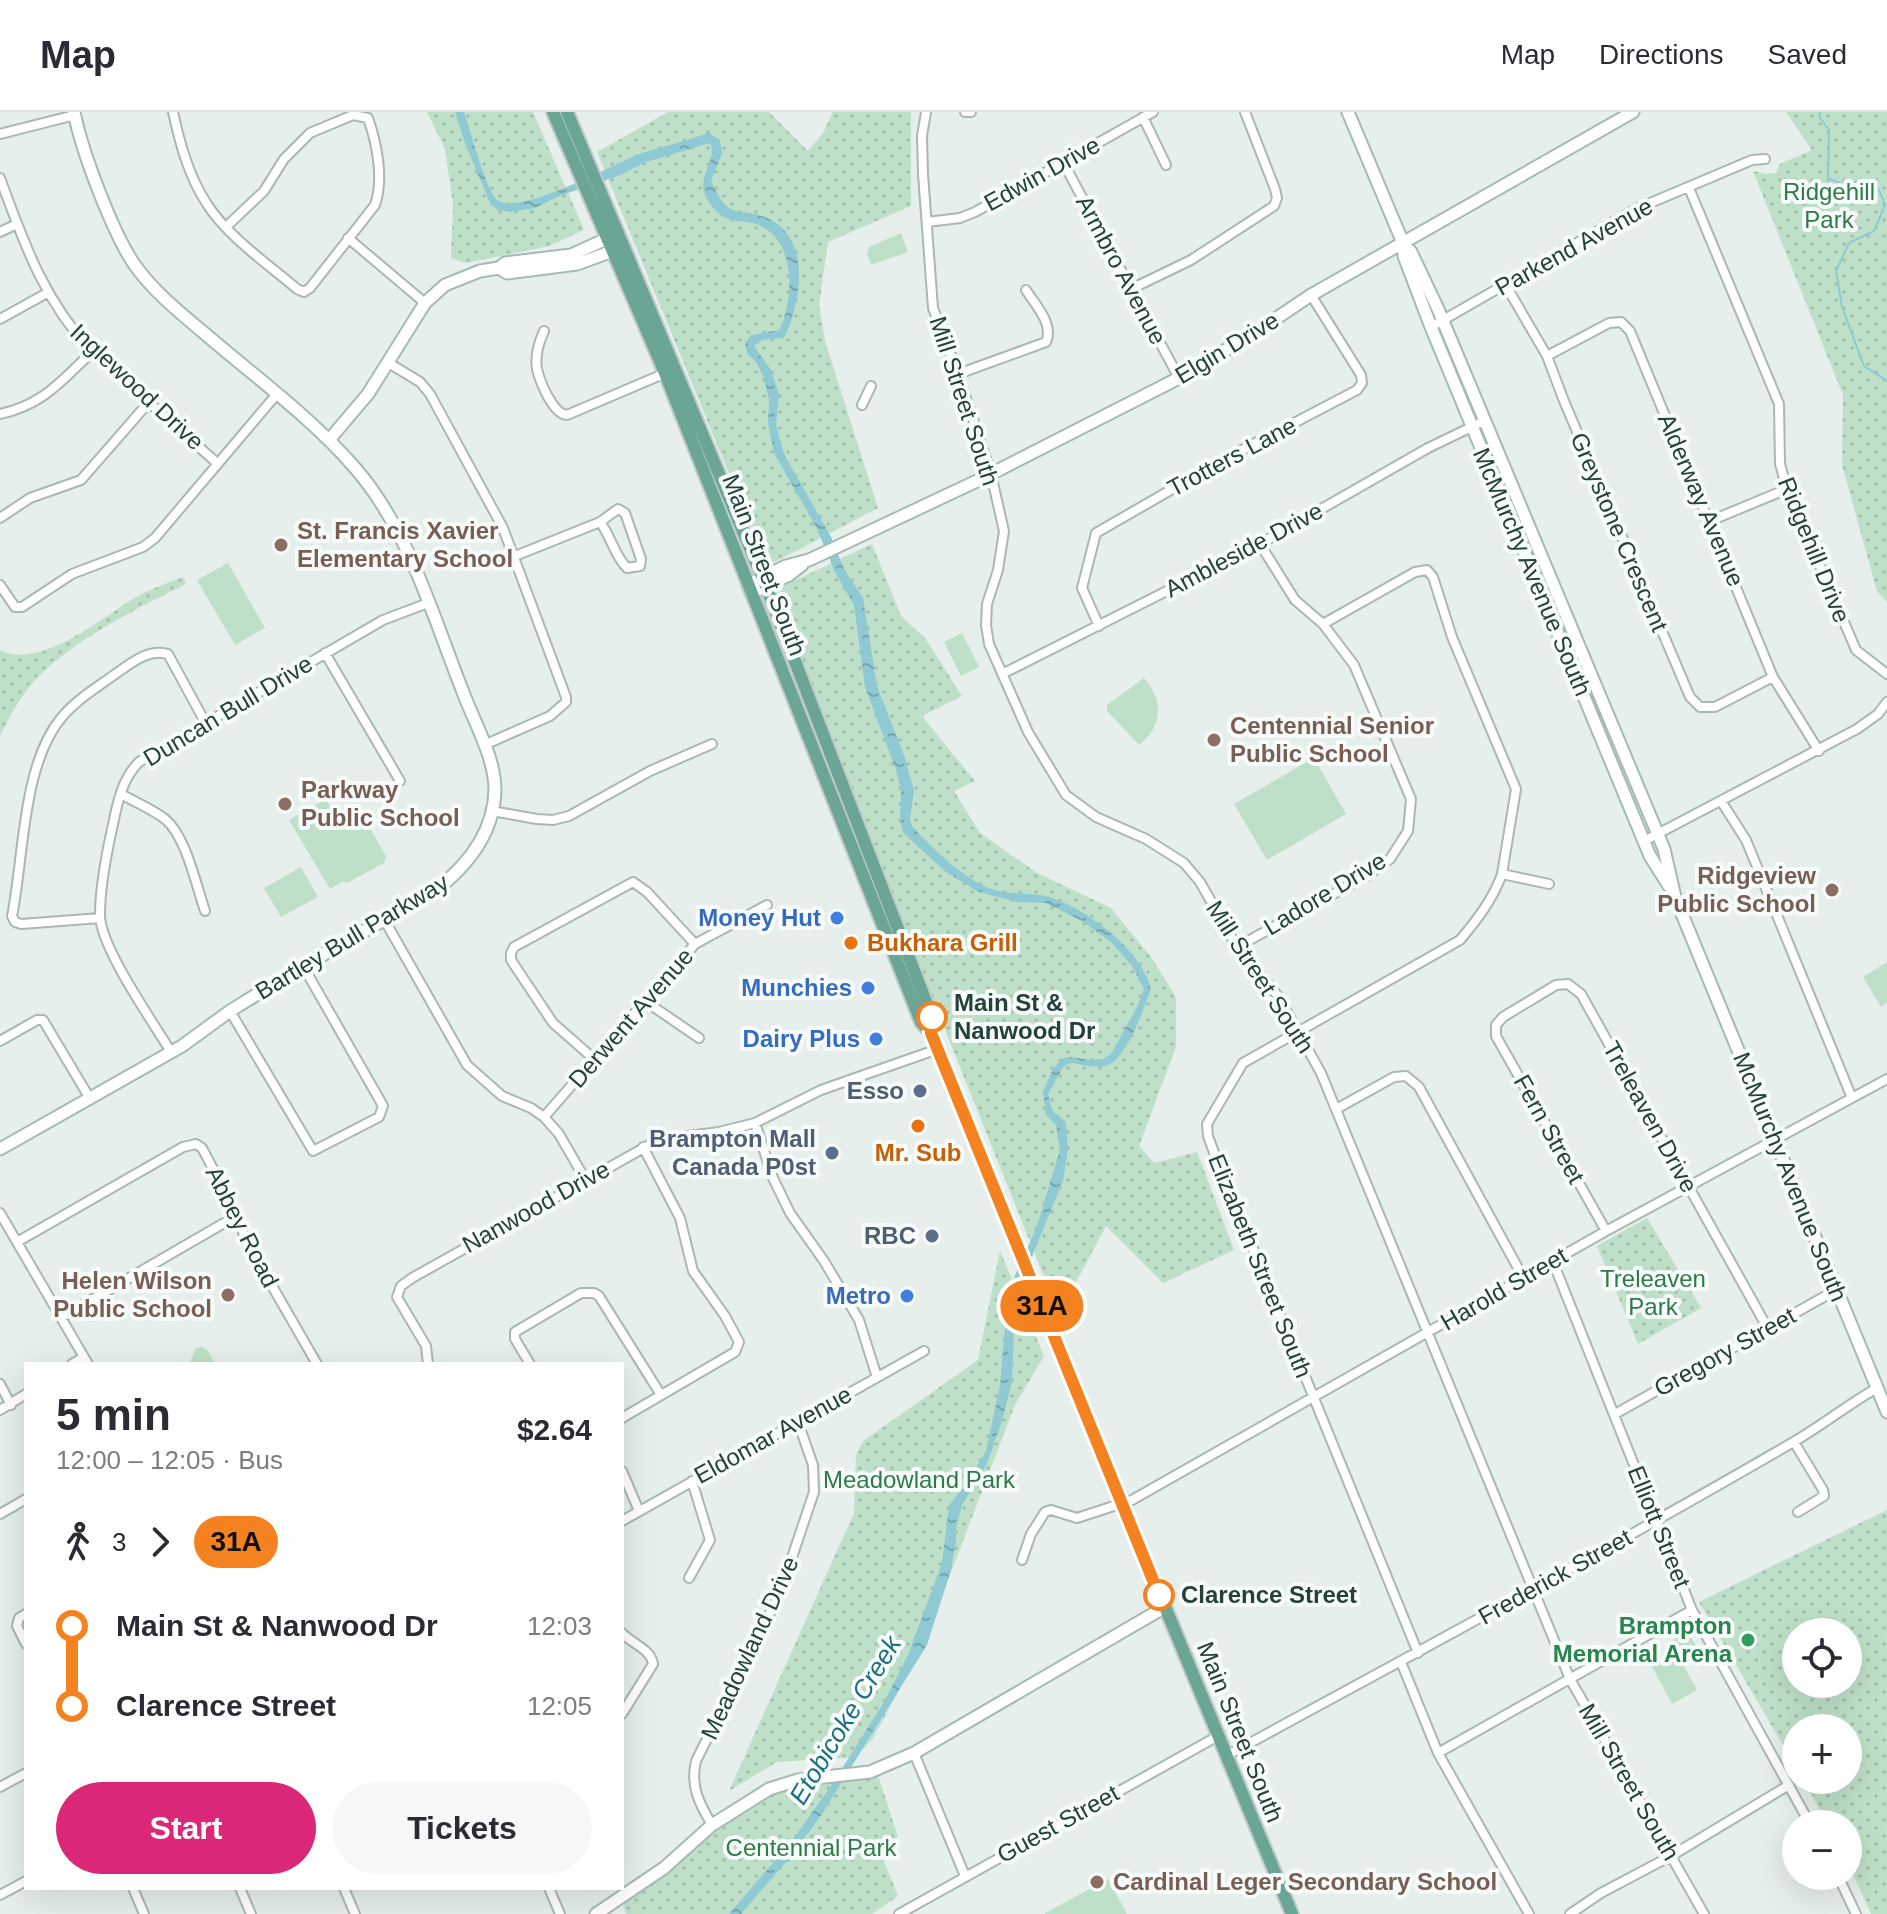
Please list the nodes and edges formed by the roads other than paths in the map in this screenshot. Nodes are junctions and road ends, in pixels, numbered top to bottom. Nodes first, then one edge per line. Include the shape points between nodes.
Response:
1 (173, 112) edge
2 (553, 112) edge
3 (567, 112) edge
4 (926, 112) edge
5 (965, 112) edge
6 (971, 112) edge
7 (1153, 112) edge
8 (1245, 112) edge
9 (1348, 112) edge
10 (1633, 112) edge
11 (74, 113) edge
12 (1143, 117) junction
13 (0, 134) edge
14 (1765, 159) dead end
15 (581, 162) junction
16 (1063, 162) junction
17 (1166, 165) dead end
18 (0, 178) edge
19 (1689, 188) junction
20 (927, 222) junction
21 (17, 224) junction
22 (226, 227) junction
23 (0, 232) edge
24 (348, 238) junction
25 (615, 243) junction
26 (1403, 243) junction
27 (1505, 284) junction
28 (1131, 289) junction
29 (1026, 290) dead end
30 (47, 293) junction
31 (1311, 295) junction
32 (425, 303) junction
33 (0, 319) edge
34 (1442, 320) junction
35 (1431, 327) junction
36 (544, 331) dead end
37 (92, 352) junction
38 (1547, 356) junction
39 (387, 362) junction
40 (670, 372) junction
41 (958, 374) junction
42 (1179, 378) junction
43 (871, 386) dead end
44 (276, 395) junction
45 (149, 402) junction
46 (862, 405) dead end
47 (0, 414) edge
48 (1484, 421) junction
49 (1471, 426) junction
50 (329, 440) junction
51 (217, 463) junction
52 (991, 474) junction
53 (1787, 489) junction
54 (0, 518) edge
55 (1710, 521) junction
56 (600, 522) junction
57 (1260, 544) junction
58 (515, 556) junction
59 (764, 582) junction
60 (0, 585) edge
61 (749, 589) junction
62 (428, 603) junction
63 (1323, 624) junction
64 (1099, 626) junction
65 (325, 653) junction
66 (1002, 674) junction
67 (1887, 674) edge
68 (1773, 677) junction
69 (1887, 702) edge
70 (205, 722) junction
71 (712, 744) dead end
72 (484, 745) junction
73 (1819, 751) junction
74 (400, 781) dead end
75 (121, 794) junction
76 (1721, 801) junction
77 (492, 811) junction
78 (1658, 836) junction
79 (1644, 841) junction
80 (1502, 874) junction
81 (1549, 884) dead end
82 (1675, 897) junction
83 (767, 905) dead end
84 (205, 911) dead end
85 (100, 918) junction
86 (385, 921) junction
87 (695, 944) junction
88 (1237, 947) junction
89 (303, 966) junction
90 (645, 1001) junction
91 (230, 1011) junction
92 (1496, 1025) joint
93 (1298, 1032) junction
94 (931, 1033) junction
95 (699, 1038) dead end
96 (0, 1041) edge
97 (938, 1049) junction
98 (171, 1052) junction
99 (594, 1059) junction
100 (1887, 1079) edge
101 (89, 1097) junction
102 (1852, 1098) junction
103 (1338, 1108) junction
104 (544, 1117) junction
105 (755, 1123) junction
106 (1774, 1140) junction
107 (643, 1147) junction
108 (0, 1149) edge
109 (585, 1179) junction
110 (1689, 1186) junction
111 (0, 1213) edge
112 (239, 1218) junction
113 (1606, 1231) junction
114 (17, 1242) junction
115 (1553, 1262) junction
116 (1524, 1279) junction
117 (1836, 1290) junction
118 (62, 1317) junction
119 (1767, 1327) junction
120 (1428, 1332) junction
121 (924, 1351) dead end
122 (86, 1360) edge
123 (316, 1362) edge
124 (428, 1362) edge
125 (529, 1362) edge
126 (877, 1377) junction
127 (0, 1384) edge
128 (1877, 1388) junction
129 (24, 1395) edge
130 (661, 1395) junction
131 (1313, 1397) junction
132 (11, 1405) junction
133 (0, 1410) edge
134 (1887, 1412) edge
135 (1615, 1414) junction
136 (624, 1417) edge
137 (798, 1422) junction
138 (1794, 1442) junction
139 (624, 1476) edge
140 (692, 1481) junction
141 (24, 1500) edge
142 (1124, 1503) junction
143 (639, 1511) junction
144 (1798, 1512) dead end
145 (0, 1514) edge
146 (624, 1520) edge
147 (1656, 1521) junction
148 (1022, 1560) dead end
149 (689, 1578) dead end
150 (1533, 1589) junction
151 (1165, 1607) junction
152 (1692, 1610) junction
153 (24, 1615) edge
154 (624, 1635) edge
155 (24, 1640) edge
156 (1418, 1653) junction
157 (1401, 1662) junction
158 (1570, 1679) junction
159 (624, 1711) edge
160 (1218, 1736) junction
161 (914, 1753) junction
162 (1438, 1753) junction
163 (1226, 1756) junction
164 (1782, 1772) edge
165 (24, 1774) edge
166 (0, 1787) edge
167 (1782, 1789) edge
168 (712, 1825) junction
169 (1671, 1856) junction
170 (965, 1876) junction
171 (24, 1882) edge
172 (134, 1890) edge
173 (241, 1890) edge
174 (345, 1890) edge
175 (550, 1890) edge
176 (1845, 1890) edge
177 (0, 1895) edge
178 (144, 1914) edge
179 (251, 1914) edge
180 (355, 1914) edge
181 (560, 1914) edge
182 (596, 1914) edge
183 (899, 1914) edge
184 (1292, 1914) edge
185 (1529, 1914) edge
186 (1570, 1914) edge
187 (1704, 1914) edge
188 (1856, 1914) edge

1 - 22 street via 198,189
2 - 15 main road, Main Street South
3 - 15 main road, Main Street South
4 - 20 street, Mill Street South via 922,136
5 - 6 street
7 - 12 street, Edwin Drive
8 - 28 street via 1275,189 1274,206 1191,260
9 - 26 street, McMurchy Avenue South
10 - 26 street, Elgin Drive
11 - 13 street
11 - 44 street, Bartley Bull Parkway via 95,177 134,263 162,297
12 - 16 street, Edwin Drive
12 - 17 street
14 - 19 street, Parkend Avenue
15 - 25 main road, Main Street South
16 - 20 street, Edwin Drive via 975,212
16 - 28 street, Armbro Avenue
18 - 21 street, Inglewood Drive
19 - 27 street, Parkend Avenue via 1636,209
19 - 53 street, Ridgehill Drive via 1779,404 1780,464
20 - 41 street, Mill Street South via 933,308
21 - 23 street
21 - 30 street, Inglewood Drive
22 - 24 street via 304,292
22 - 24 street via 264,191 284,159 310,133 353,115 368,118 380,191
24 - 32 street
25 - 32 street via 463,276
25 - 40 main road, Main Street South
26 - 31 street, Elgin Drive
26 - 34 street, McMurchy Avenue South
26 - 35 street, McMurchy Avenue South
27 - 34 street, Parkend Avenue
27 - 38 street, Greystone Crescent
28 - 42 street, Armbro Avenue
29 - 41 street via 1048,325 1046,342
30 - 33 street
30 - 37 street, Inglewood Drive
31 - 42 street, Elgin Drive
31 - 64 street, Trotters Lane via 1362,383 1096,533 1082,588
32 - 39 street
34 - 35 street, Parkend Avenue
34 - 48 street, McMurchy Avenue South
35 - 49 street, McMurchy Avenue South
36 - 40 street via 537,368 560,414
37 - 45 street, Inglewood Drive
37 - 47 street via 45,396
38 - 55 street, Alderway Avenue via 1609,323 1621,322 1630,331
38 - 68 street, Greystone Crescent via 1690,697 1700,707 1715,707
39 - 50 street
39 - 58 street via 430,394
40 - 59 main road, Main Street South
40 - 61 main road, Main Street South
41 - 52 street, Mill Street South
42 - 52 street, Elgin Drive
43 - 46 street
44 - 50 street, Bartley Bull Parkway
44 - 51 street
45 - 51 street, Inglewood Drive
45 - 54 street via 81,480 30,498
48 - 49 street, Ambleside Drive
48 - 78 street, McMurchy Avenue South
49 - 57 street, Ambleside Drive
49 - 79 street, McMurchy Avenue South
50 - 62 street, Bartley Bull Parkway via 394,524
51 - 60 street via 143,547 72,574 22,607 11,603
52 - 59 street, Elgin Drive via 864,532 789,575
52 - 66 street, Mill Street South via 1004,531 986,625
53 - 55 street
53 - 67 street, Ridgehill Drive via 1856,650
55 - 68 street, Alderway Avenue
56 - 56 street via 618,509 625,513 640,566 627,568 621,562
56 - 58 street
57 - 63 street, Ladore Drive via 1295,600
57 - 64 street, Ambleside Drive
58 - 72 street via 566,702 550,716
59 - 61 street, Elgin Drive
59 - 94 main road, Main Street South via 933,1020
61 - 94 main road, Main Street South via 921,1022
62 - 65 street, Duncan Bull Drive via 383,620
62 - 72 street, Bartley Bull Parkway
63 - 80 street, Elizabeth Street South via 1421,569 1433,577 1452,637 1516,789
63 - 88 street, Ladore Drive via 1354,665 1411,799 1408,831 1390,859 1368,875
64 - 66 street, Ambleside Drive
65 - 70 street, Duncan Bull Drive
65 - 74 street
66 - 88 street, Mill Street South via 1028,732 1066,795 1096,817 1184,863
68 - 73 street, Alderway Avenue
69 - 73 street via 1878,714
70 - 75 street, Duncan Bull Drive via 139,762
70 - 85 street via 168,654 160,651 135,661 78,700 47,739 32,782 12,916 21,924
71 - 77 street via 569,816 553,820
72 - 77 street, Bartley Bull Parkway via 495,788
73 - 76 street
75 - 84 street via 173,828
75 - 85 street, Duncan Bull Drive
76 - 78 street
76 - 102 street via 1746,840
77 - 86 street, Bartley Bull Parkway via 466,864
78 - 79 street
78 - 82 street, McMurchy Avenue South
79 - 82 street, McMurchy Avenue South
80 - 81 street
80 - 93 street, Elizabeth Street South via 1482,914 1460,940
82 - 106 street, McMurchy Avenue South
83 - 87 street, Derwent Avenue
85 - 98 street, Duncan Bull Drive via 123,972
86 - 89 street, Bartley Bull Parkway
86 - 104 street via 467,1065 502,1096
87 - 90 street, Derwent Avenue
87 - 99 street via 633,882 514,947 511,960 553,1023
88 - 93 street, Mill Street South via 1278,996
89 - 91 street, Bartley Bull Parkway
89 - 91 street via 383,1106 379,1117 313,1151
90 - 95 street
90 - 99 street, Derwent Avenue
91 - 98 street, Bartley Bull Parkway
92 - 110 street, Treleaven Drive via 1556,985 1568,984 1581,994
92 - 113 street, Fern Street via 1496,1036
93 - 103 street, Mill Street South
93 - 131 street, Elizabeth Street South via 1243,1063 1207,1124
94 - 97 main road, Main Street South
96 - 101 street via 43,1020
97 - 105 street, Nanwood Drive via 821,1090
97 - 142 main road, Main Street South
98 - 101 street, Bartley Bull Parkway
99 - 104 street, Derwent Avenue
100 - 102 street, Harold Street
101 - 108 street, Bartley Bull Parkway
102 - 106 street, Harold Street
103 - 116 street via 1394,1077 1406,1076 1419,1087
103 - 120 street, Mill Street South
104 - 109 street
105 - 107 street, Nanwood Drive
105 - 126 street via 790,1213 859,1320
106 - 110 street, Harold Street
106 - 117 street, McMurchy Avenue South
107 - 109 street, Nanwood Drive
107 - 130 street via 680,1218 693,1271 739,1342 735,1352
109 - 124 street, Nanwood Drive via 401,1286 397,1297 426,1346
110 - 113 street, Harold Street
110 - 119 street, Treleaven Drive
111 - 114 street
112 - 114 street, Abbey Road via 202,1148 189,1144
112 - 118 street
112 - 123 street, Abbey Road via 245,1239
113 - 115 street, Harold Street
114 - 118 street
115 - 116 street, Harold Street
115 - 135 street, Elliott Street
116 - 120 street, Harold Street
117 - 119 street, Gregory Street
117 - 128 street, McMurchy Avenue South
118 - 122 street
119 - 135 street, Gregory Street
120 - 131 street, Harold Street
120 - 150 street, Mill Street South
121 - 126 street, Eldomar Avenue
125 - 130 street via 515,1332 581,1293 594,1293
126 - 137 street, Eldomar Avenue
127 - 132 street
128 - 134 street, McMurchy Avenue South
128 - 138 street, Frederick Street
129 - 132 street
130 - 136 street
131 - 142 street, Harold Street
131 - 156 street, Elizabeth Street South
132 - 133 street
135 - 147 street, Elliott Street
137 - 140 street, Eldomar Avenue
137 - 168 street, Meadowland Drive via 813,1465 814,1492 780,1593 696,1761 693,1785
138 - 144 street via 1824,1496
138 - 147 street, Frederick Street
139 - 143 street
140 - 143 street, Eldomar Avenue
140 - 149 street via 710,1540
141 - 145 street
142 - 148 street, Harold Street via 1077,1518 1045,1512
142 - 151 main road, Main Street South
143 - 146 street, Eldomar Avenue
147 - 150 street, Frederick Street
147 - 152 street, Elliott Street
150 - 156 street, Frederick Street
150 - 158 street, Mill Street South
151 - 160 main road, Main Street South
151 - 161 street
152 - 158 street
152 - 164 street, Elliott Street
153 - 155 street via 17,1626
154 - 159 street via 648,1653 653,1664
156 - 157 street, Frederick Street
157 - 162 street
157 - 163 street, Frederick Street
158 - 162 street
158 - 169 street, Mill Street South
160 - 163 main road, Main Street South
160 - 170 street, Guest Street
161 - 168 street via 856,1775 827,1775 769,1789
161 - 170 street
162 - 185 street
163 - 184 main road, Main Street South
165 - 166 street
167 - 169 street
168 - 182 street via 664,1868
169 - 186 street
169 - 187 street, Mill Street South
170 - 183 street, Guest Street
171 - 177 street
172 - 178 street
173 - 179 street
174 - 180 street
175 - 181 street
176 - 188 street

